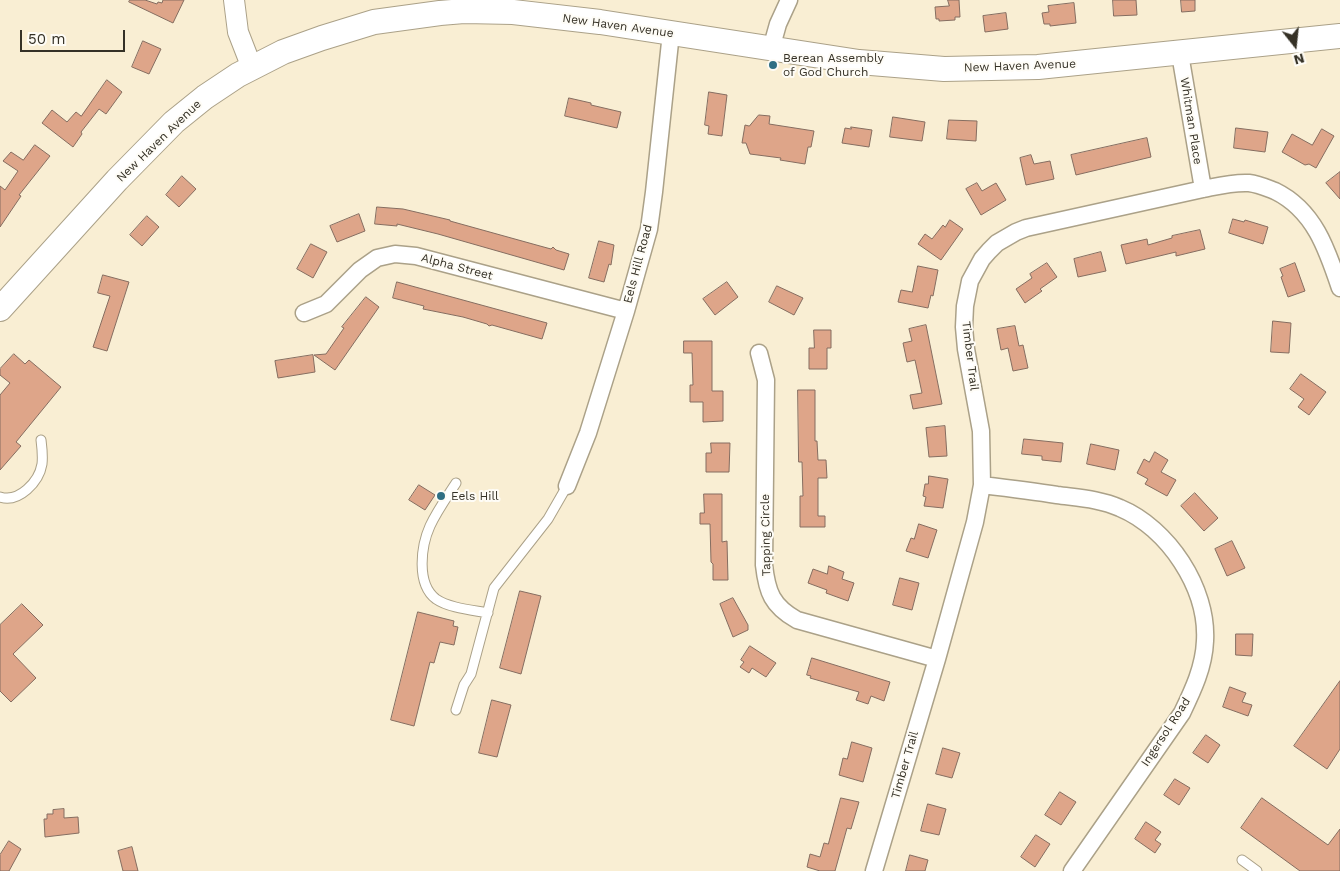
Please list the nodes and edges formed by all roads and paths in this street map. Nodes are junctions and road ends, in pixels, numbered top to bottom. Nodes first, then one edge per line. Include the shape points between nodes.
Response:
1 (234, 0) edge
2 (789, 0) edge
3 (671, 33) junction
4 (1340, 36) edge
5 (771, 49) junction
6 (1180, 54) junction
7 (252, 68) junction
8 (1203, 189) junction
9 (1340, 288) edge
10 (0, 309) edge
11 (626, 311) junction
12 (304, 313) dead end
13 (759, 354) dead end
14 (41, 440) dead end
15 (456, 483) dead end
16 (982, 485) junction
17 (567, 486) joint
18 (0, 497) edge
19 (488, 613) junction
20 (937, 659) junction
21 (456, 710) dead end
22 (1242, 860) dead end
23 (874, 871) edge
24 (1072, 871) edge
25 (1257, 871) edge

1 - 7 street via 240,41
2 - 5 street
3 - 5 main road, New Haven Avenue
3 - 7 main road, New Haven Avenue via 513,12 440,13 401,17 347,30 299,46
3 - 11 street, Eels Hill Road via 649,228
4 - 6 main road, New Haven Avenue
5 - 6 main road, New Haven Avenue via 859,62 944,69 1038,67
6 - 8 street, Whitman Place
7 - 10 main road, New Haven Avenue via 224,83 153,143
8 - 9 street, Timber Trail via 1250,183 1284,196 1297,206 1319,234
8 - 16 street, Timber Trail via 1026,228 997,243 982,259 970,281 964,327 981,431
11 - 12 street, Alpha Street via 416,256 395,254 368,263 326,304
11 - 17 street, Eels Hill Road via 588,433
13 - 20 street, Tapping Circle via 766,380 764,565 773,600 797,620
14 - 18 lane via 43,453 39,474 23,493 7,499
15 - 19 lane via 429,527 422,557 422,574 427,590 436,599
16 - 20 street, Timber Trail
16 - 24 street, Ingersol Road via 1092,500 1136,516 1166,540 1181,561 1202,610 1205,642 1201,667 1182,712
17 - 19 lane via 548,519 494,588
19 - 21 lane via 471,674
20 - 23 street, Timber Trail
22 - 25 lane

